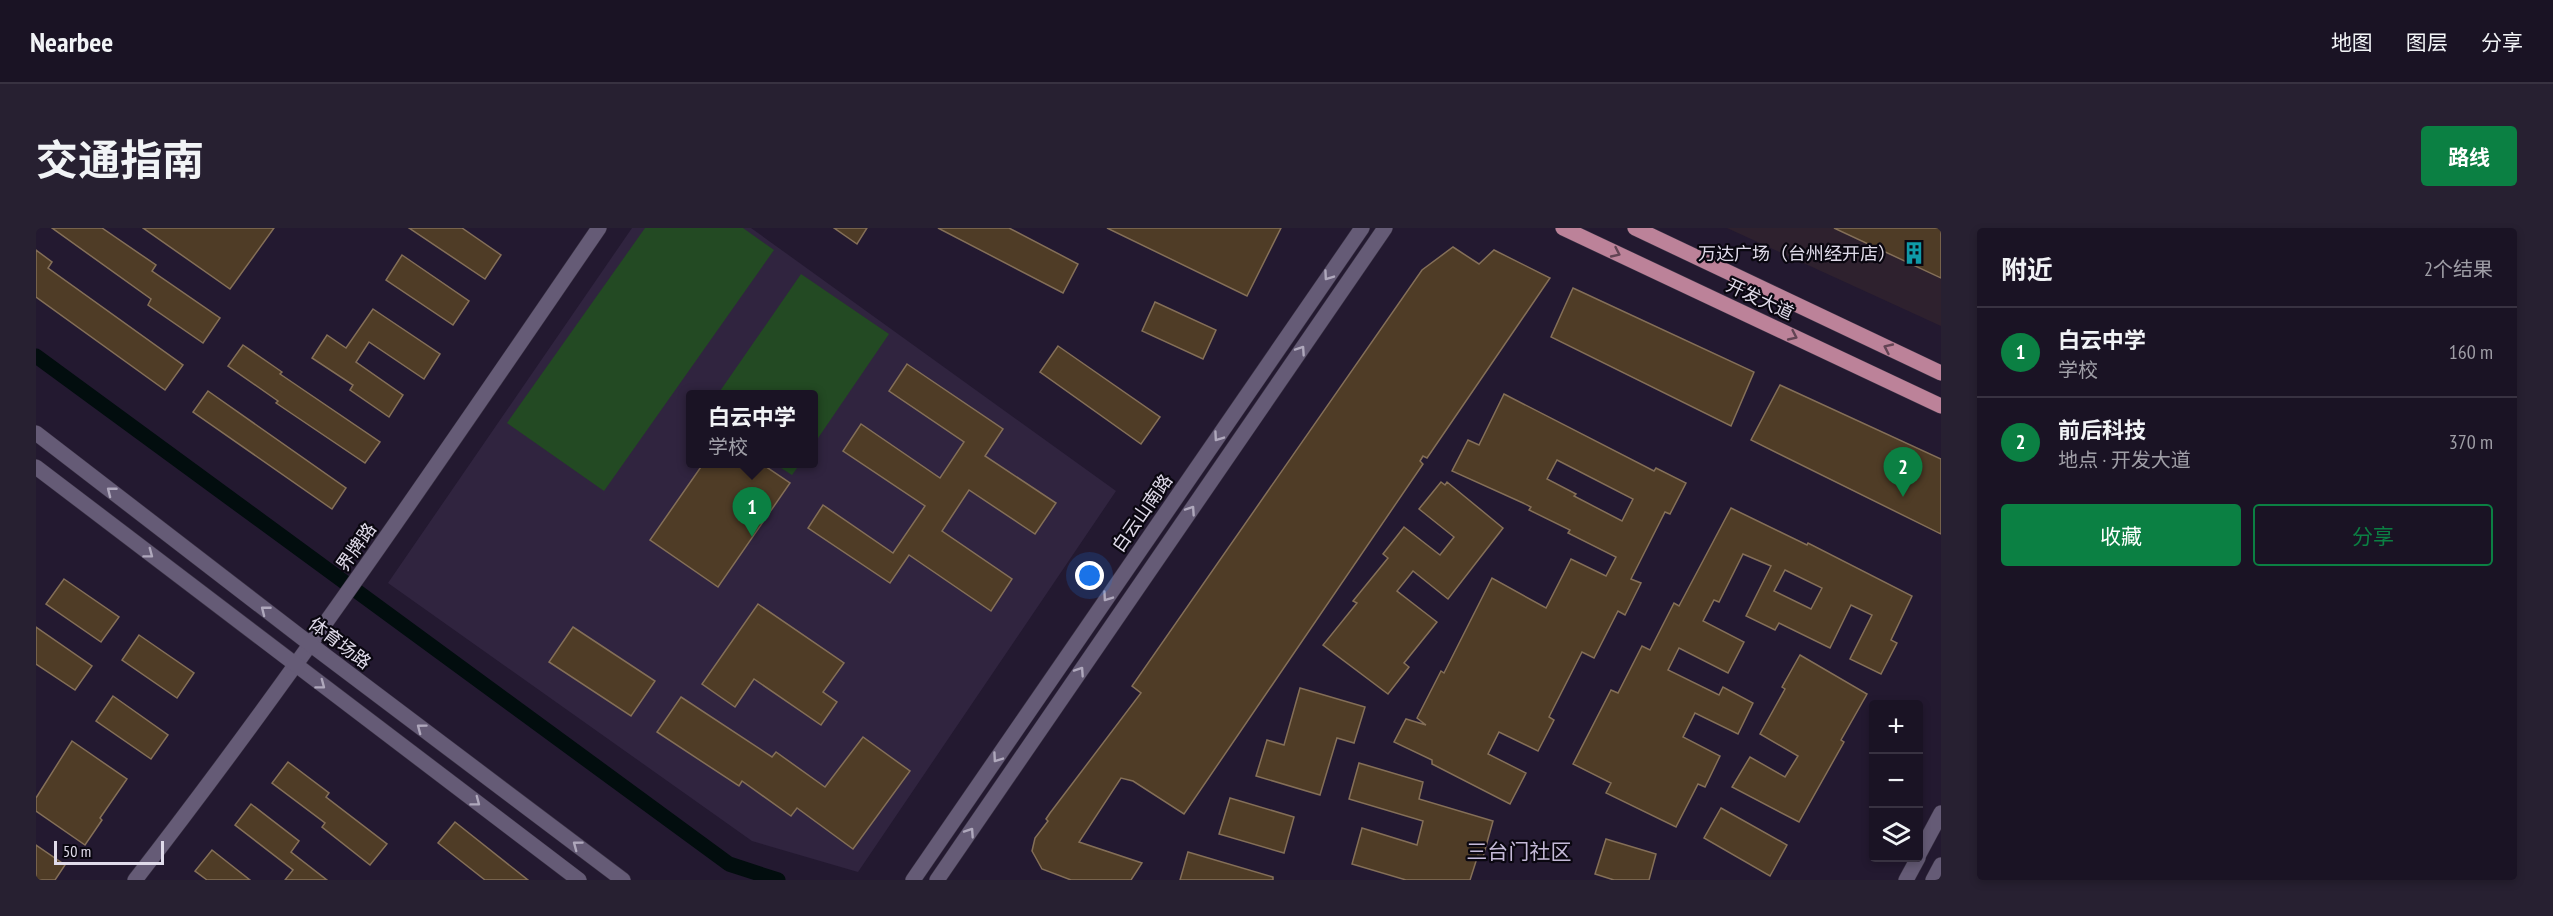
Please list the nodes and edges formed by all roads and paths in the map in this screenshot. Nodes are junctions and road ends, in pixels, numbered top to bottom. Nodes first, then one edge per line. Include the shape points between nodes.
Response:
1 (599, 228) edge
2 (1362, 228) edge
3 (1385, 228) edge
4 (1563, 228) edge
5 (1635, 228) edge
6 (1941, 373) edge
7 (1941, 405) edge
8 (36, 434) edge
9 (36, 467) edge
10 (310, 644) junction
11 (295, 665) junction
12 (1941, 813) edge
13 (1923, 847) edge
14 (1915, 862) edge
15 (1941, 865) edge
16 (135, 880) edge
17 (579, 880) edge
18 (623, 880) edge
19 (913, 880) edge
20 (937, 880) edge
21 (1906, 880) edge
22 (1933, 880) edge

1 - 10 main road, 界牌路
2 -> 19 main road, 白云山南路
20 -> 3 main road
4 -> 7 main road, 开发大道
6 -> 5 main road, 开发大道
10 -> 8 main road, 体育场路
9 -> 11 main road
10 - 11 main road, 界牌路
18 -> 10 main road, 体育场路
11 - 16 main road, 界牌路
11 -> 17 main road
12 - 13 main road
14 - 21 main road
15 - 22 main road

